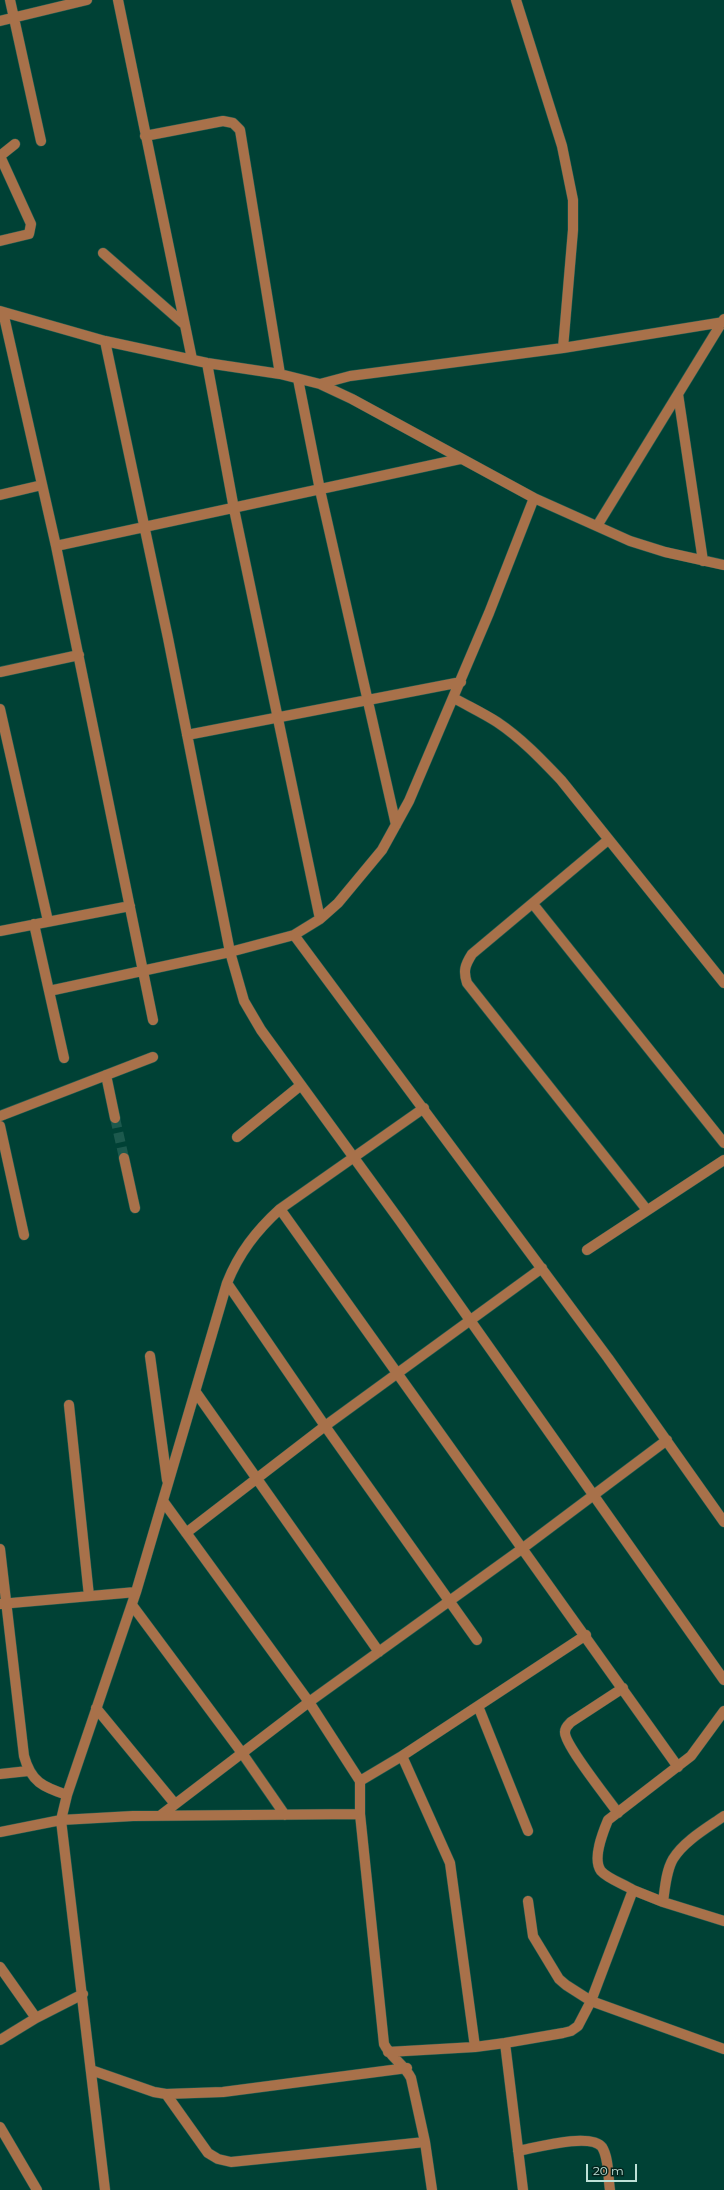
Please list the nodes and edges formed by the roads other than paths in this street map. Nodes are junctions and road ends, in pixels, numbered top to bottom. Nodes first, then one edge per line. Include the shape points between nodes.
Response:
1 (10, 0) edge
2 (87, 0) edge
3 (118, 0) edge
4 (516, 0) edge
5 (14, 17) junction
6 (0, 20) edge
7 (145, 136) junction
8 (41, 141) dead end
9 (15, 144) dead end
10 (0, 156) edge
11 (0, 241) edge
12 (103, 253) dead end
13 (2, 312) edge
14 (724, 319) edge
15 (724, 322) edge
16 (184, 324) junction
17 (105, 341) junction
18 (563, 348) junction
19 (192, 359) junction
20 (206, 362) junction
21 (280, 374) junction
22 (298, 379) junction
23 (320, 384) junction
24 (678, 394) junction
25 (460, 459) junction
26 (42, 485) junction
27 (320, 490) junction
28 (0, 495) edge
29 (534, 498) junction
30 (234, 509) junction
31 (597, 526) junction
32 (144, 528) junction
33 (56, 546) junction
34 (703, 561) junction
35 (724, 565) edge
36 (79, 655) junction
37 (0, 672) edge
38 (461, 682) junction
39 (454, 698) junction
40 (366, 699) junction
41 (0, 709) edge
42 (277, 716) junction
43 (187, 735) junction
44 (396, 825) junction
45 (608, 840) junction
46 (533, 904) junction
47 (130, 906) junction
48 (320, 919) junction
49 (48, 921) junction
50 (34, 924) junction
51 (0, 931) edge
52 (294, 934) junction
53 (230, 952) junction
54 (143, 969) junction
55 (724, 983) edge
56 (49, 991) junction
57 (153, 1020) dead end
58 (153, 1057) dead end
59 (64, 1058) dead end
60 (106, 1075) junction
61 (301, 1085) junction
62 (424, 1108) junction
63 (0, 1116) edge
64 (115, 1118) tunnel mouth
65 (0, 1126) edge
66 (237, 1137) dead end
67 (724, 1143) edge
68 (352, 1157) junction
69 (124, 1158) tunnel mouth
70 (724, 1160) edge
71 (135, 1208) dead end
72 (280, 1210) junction
73 (647, 1210) junction
74 (24, 1235) dead end
75 (587, 1250) dead end
76 (542, 1268) junction
77 (227, 1283) junction
78 (470, 1320) junction
79 (150, 1356) dead end
80 (398, 1373) junction
81 (195, 1391) junction
82 (68, 1406) dead end
83 (325, 1426) junction
84 (667, 1440) junction
85 (257, 1477) junction
86 (168, 1484) junction
87 (594, 1495) junction
88 (163, 1501) junction
89 (724, 1522) edge
90 (186, 1532) junction
91 (523, 1548) junction
92 (0, 1549) edge
93 (136, 1592) junction
94 (89, 1596) junction
95 (450, 1601) junction
96 (3, 1604) edge
97 (132, 1605) junction
98 (586, 1635) junction
99 (477, 1640) dead end
100 (379, 1652) junction
101 (724, 1680) edge
102 (623, 1688) junction
103 (309, 1702) junction
104 (478, 1706) junction
105 (96, 1708) junction
106 (724, 1711) edge
107 (242, 1753) junction
108 (402, 1756) junction
109 (678, 1767) junction
110 (28, 1771) junction
111 (0, 1774) edge
112 (360, 1781) junction
113 (67, 1795) junction
114 (175, 1804) junction
115 (618, 1813) junction
116 (360, 1814) junction
117 (161, 1815) junction
118 (285, 1815) junction
119 (724, 1816) edge
120 (60, 1820) junction
121 (0, 1832) edge
122 (528, 1832) dead end
123 (633, 1890) junction
124 (528, 1900) dead end
125 (663, 1902) junction
126 (724, 1921) edge
127 (0, 1966) edge
128 (83, 1994) junction
129 (591, 2001) junction
130 (36, 2018) junction
131 (0, 2040) edge
132 (505, 2043) junction
133 (475, 2047) junction
134 (724, 2048) edge
135 (388, 2052) junction
136 (407, 2068) junction
137 (91, 2070) junction
138 (166, 2094) junction
139 (0, 2127) edge
140 (425, 2142) junction
141 (518, 2151) junction
142 (38, 2190) edge
143 (105, 2190) edge
144 (432, 2190) edge
145 (523, 2190) edge
146 (610, 2190) edge

1 - 5 street
2 - 5 street
3 - 7 street
4 - 18 street via 562,146 573,200 573,230
5 - 6 street
5 - 8 street
7 - 16 street
7 - 21 street via 223,121 233,123 240,130
9 - 10 street
10 - 11 street via 31,224 29,234
12 - 16 street
13 - 17 street
13 - 26 street
14 - 15 street
15 - 18 street
15 - 24 street
16 - 19 street
17 - 19 street
17 - 32 street
18 - 23 street via 350,376
19 - 20 street
20 - 21 street
20 - 30 street
21 - 22 street
22 - 23 street
22 - 27 street
23 - 25 street
24 - 31 street
24 - 34 street
25 - 27 street
25 - 29 street
26 - 28 street
26 - 33 street
27 - 30 street
27 - 40 street
29 - 31 street
29 - 38 street
30 - 32 street
30 - 42 street
31 - 34 street via 630,540
32 - 33 street
32 - 43 street
33 - 36 street
34 - 35 street
36 - 37 street
36 - 47 street
38 - 39 street
38 - 40 street
39 - 44 street
39 - 45 street via 496,722 541,759 561,780
40 - 42 street
40 - 44 street
41 - 49 street
42 - 43 street
42 - 48 street
43 - 53 street
44 - 48 street via 382,850 358,880
45 - 46 street
45 - 55 street
46 - 67 street
46 - 73 street via 472,954 464,972 467,983
47 - 49 street
47 - 54 street
48 - 52 street
49 - 50 street
50 - 51 street
50 - 56 street
52 - 53 street
52 - 62 street
53 - 54 street
53 - 61 street via 237,981 251,1016
54 - 56 street
54 - 57 street
56 - 59 street
58 - 60 street
60 - 63 street
60 - 64 street
61 - 66 street
61 - 68 street
62 - 68 street
62 - 76 street
65 - 74 street
68 - 72 street
68 - 78 street
69 - 71 street
70 - 73 street
72 - 77 street via 260,1227 247,1244 235,1263
72 - 80 street
73 - 75 street
76 - 78 street
76 - 84 street
77 - 81 street
77 - 83 street
78 - 80 street
78 - 87 street
79 - 86 street
80 - 83 street
80 - 91 street
81 - 85 street
81 - 86 street
82 - 94 street
83 - 85 street
83 - 95 street
84 - 87 street
84 - 89 street
85 - 90 street
85 - 100 street
86 - 88 street
87 - 91 street
87 - 101 street
88 - 90 street
88 - 93 street
90 - 103 street
91 - 95 street
91 - 98 street
92 - 96 street
93 - 94 street
93 - 97 street
94 - 96 street
95 - 99 street
95 - 100 street
96 - 110 street
97 - 105 street
97 - 107 street
98 - 102 street
98 - 104 street
100 - 103 street
102 - 109 street
102 - 115 street via 571,1722 564,1733 570,1746
103 - 107 street
103 - 112 street
104 - 108 street
104 - 122 street
105 - 113 street
105 - 114 street
106 - 109 street via 694,1752
107 - 114 street
107 - 118 street
108 - 112 street
108 - 133 street via 448,1855
109 - 115 street
110 - 111 street
110 - 113 street via 43,1785
112 - 116 street
113 - 120 street
114 - 117 street
115 - 123 street via 608,1820 598,1854 598,1866 602,1872
116 - 118 street
116 - 135 street via 379,2004 384,2044
117 - 118 street
117 - 120 street
119 - 125 street via 685,1845 673,1859
120 - 121 street
120 - 128 street
123 - 125 street
123 - 129 street
124 - 129 street via 533,1936 559,1979
125 - 126 street
127 - 130 street
128 - 130 street
128 - 137 street
129 - 132 street via 578,2026 571,2031
129 - 134 street
130 - 131 street
132 - 133 street
132 - 141 street
133 - 135 street
135 - 136 street
136 - 138 street via 223,2092
136 - 140 street
137 - 138 street
137 - 143 street
138 - 140 street via 208,2153 231,2162
139 - 142 street
140 - 144 street
141 - 145 street
141 - 146 street via 567,2142 588,2140 597,2143 603,2148

